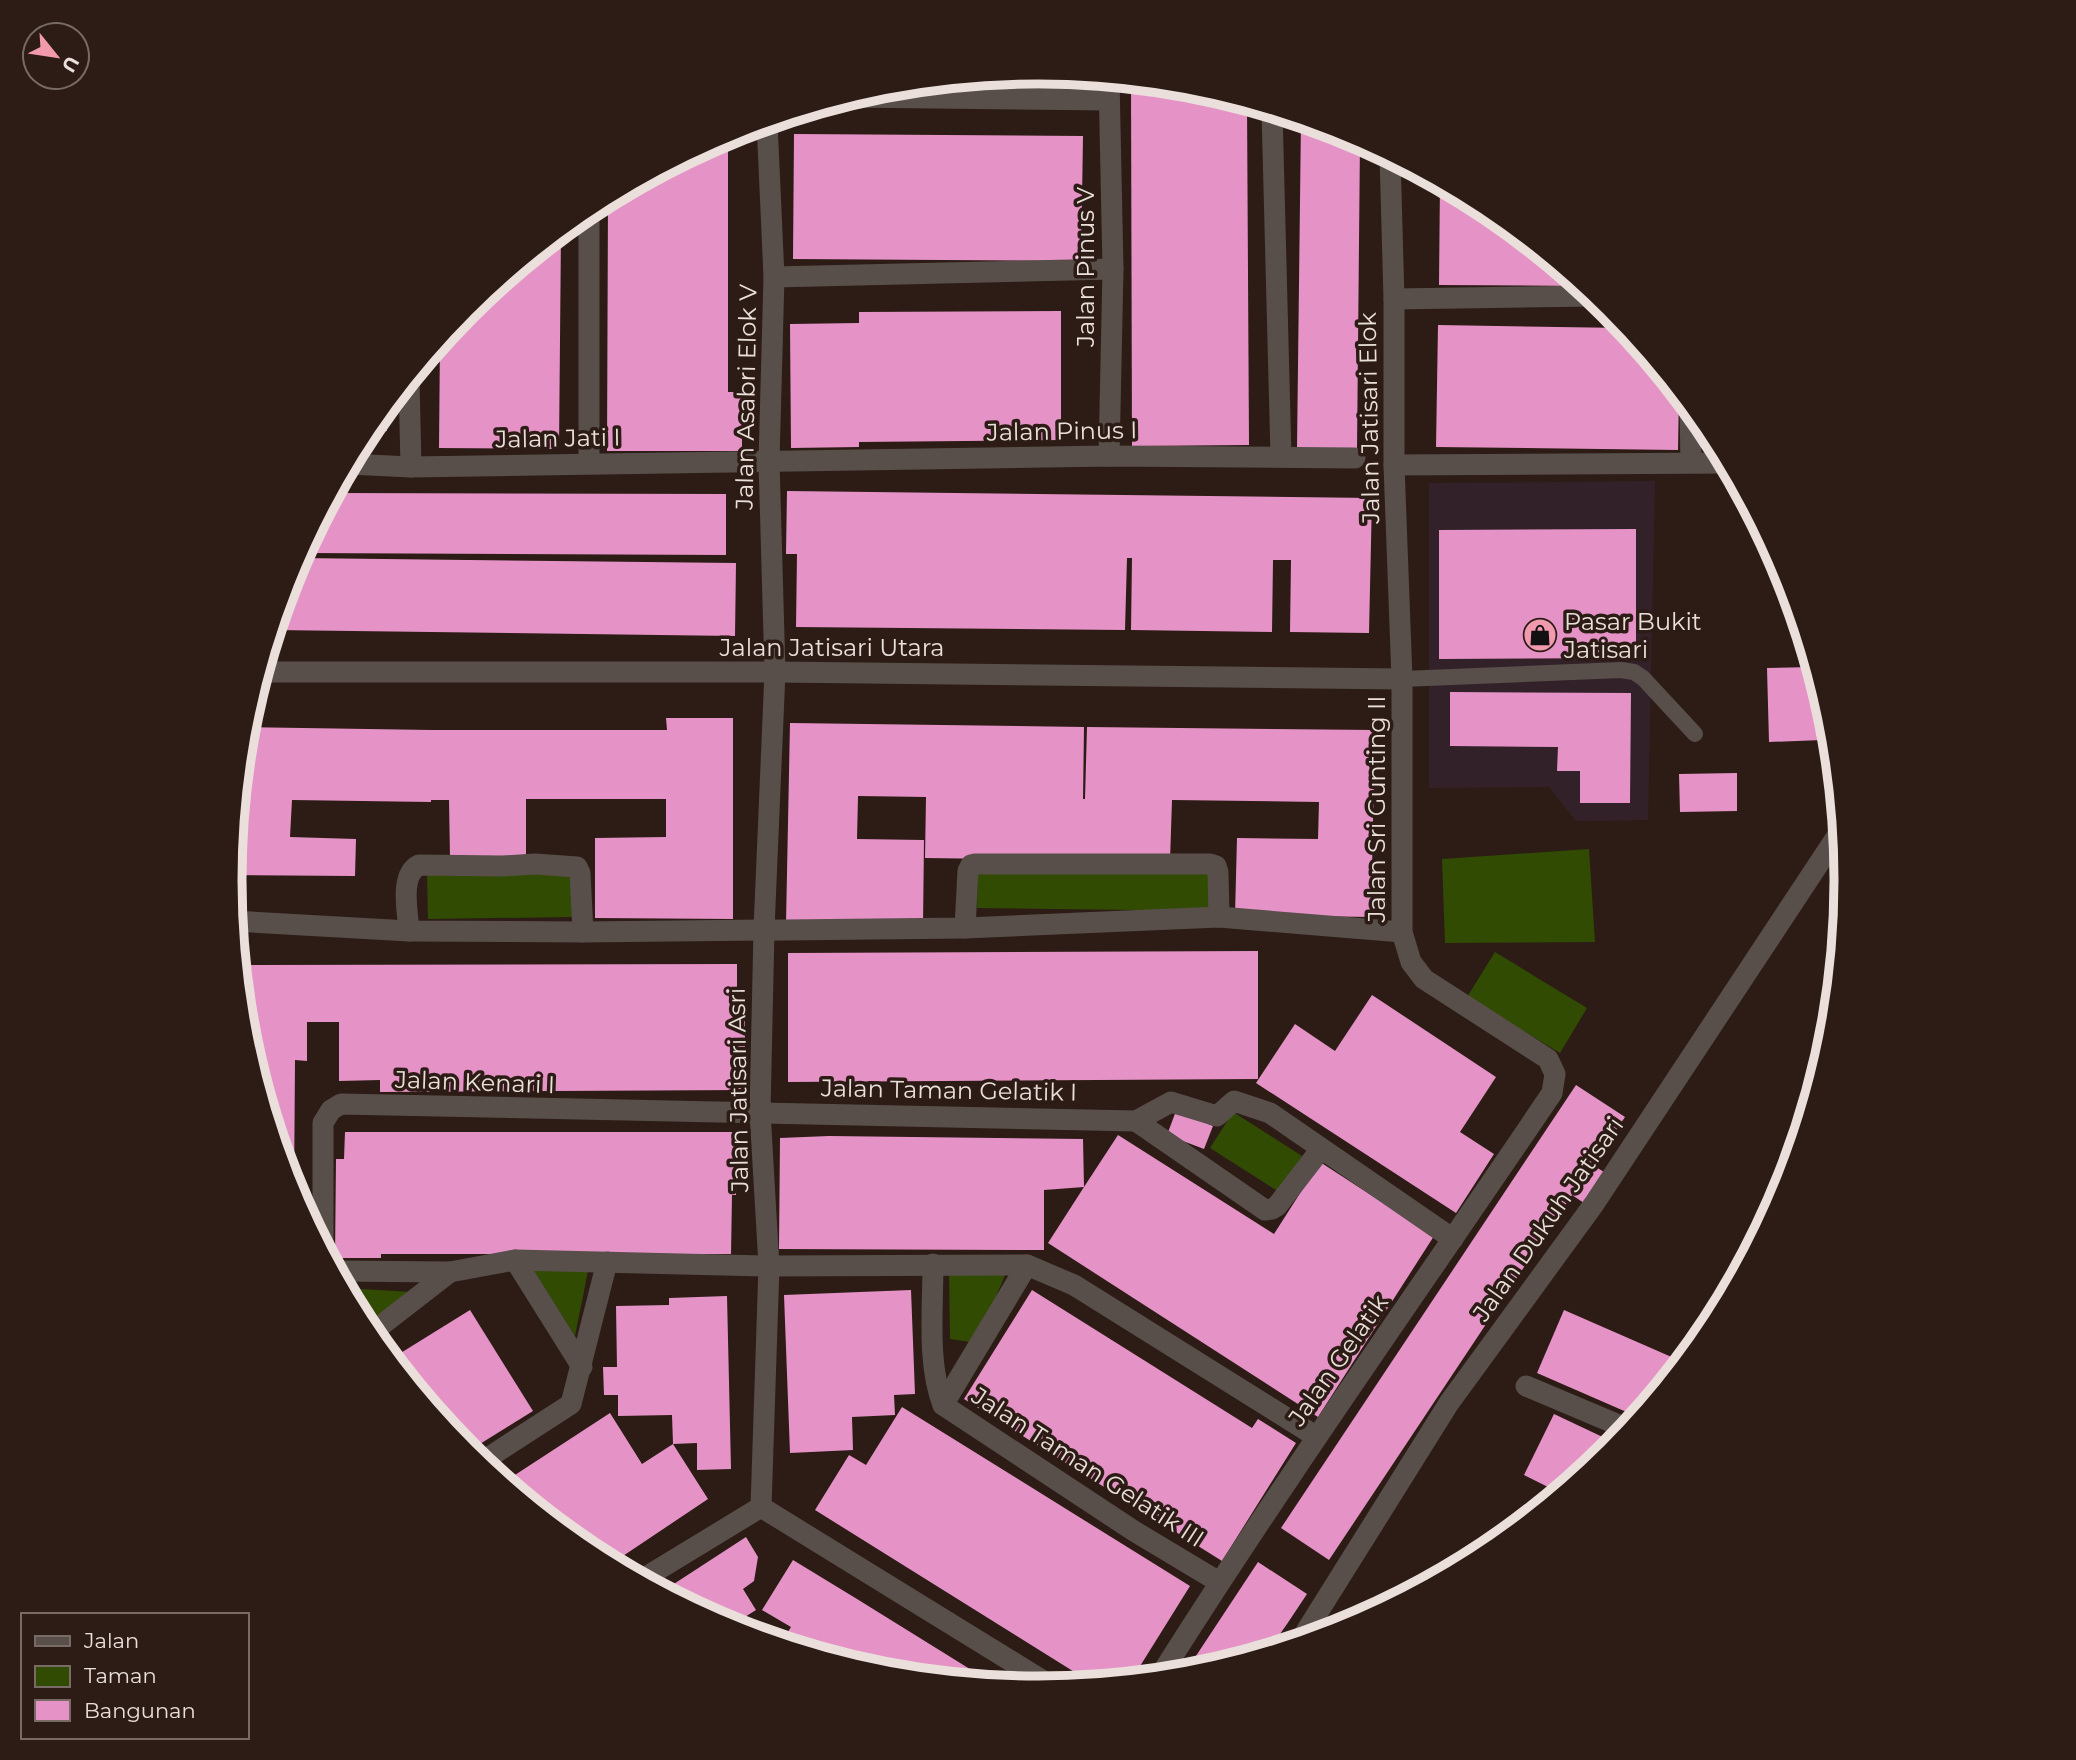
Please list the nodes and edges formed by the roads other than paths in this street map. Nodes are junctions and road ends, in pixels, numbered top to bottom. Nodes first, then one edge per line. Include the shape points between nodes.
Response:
1 (1109, 88) edge
2 (892, 98) edge
3 (1109, 100) junction
4 (1272, 119) edge
5 (767, 132) edge
6 (1390, 166) edge
7 (589, 223) edge
8 (1113, 269) junction
9 (774, 277) junction
10 (1578, 296) edge
11 (1394, 299) junction
12 (408, 392) edge
13 (1690, 424) edge
14 (1109, 456) junction
15 (1281, 457) junction
16 (1355, 458) dead end
17 (769, 461) junction
18 (589, 463) junction
19 (1691, 463) junction
20 (1715, 463) edge
21 (360, 465) edge
22 (1394, 465) junction
23 (411, 467) junction
24 (270, 672) edge
25 (775, 672) junction
26 (1402, 679) junction
27 (1695, 734) dead end
28 (1833, 846) edge
29 (1219, 918) junction
30 (244, 922) edge
31 (965, 928) junction
32 (764, 929) junction
33 (409, 931) junction
34 (583, 932) junction
35 (1402, 932) junction
36 (1555, 1074) joint
37 (760, 1112) junction
38 (1136, 1121) junction
39 (1321, 1149) junction
40 (323, 1230) edge
41 (1453, 1239) junction
42 (515, 1259) junction
43 (607, 1262) junction
44 (933, 1264) junction
45 (1027, 1265) junction
46 (769, 1266) junction
47 (345, 1271) edge
48 (450, 1272) junction
49 (379, 1327) edge
50 (582, 1367) junction
51 (1526, 1386) dead end
52 (943, 1405) junction
53 (1618, 1425) edge
54 (1317, 1437) junction
55 (490, 1457) edge
56 (761, 1507) junction
57 (650, 1574) edge
58 (1219, 1582) junction
59 (1308, 1629) edge
60 (1167, 1665) edge
61 (1035, 1676) edge

1 - 3 street, Jalan Pinus V
2 - 3 street
3 - 8 street, Jalan Pinus V
4 - 15 street
5 - 9 street, Jalan Asabri Elok V
6 - 11 street, Jalan Jatisari Elok
7 - 18 street
8 - 9 street
8 - 14 street, Jalan Pinus V
9 - 17 street, Jalan Asabri Elok V
10 - 11 street
11 - 22 street, Jalan Jatisari Elok
12 - 23 street
13 - 19 street
14 - 15 street, Jalan Pinus I
14 - 17 street, Jalan Pinus I
15 - 16 street, Jalan Pinus I
17 - 18 street, Jalan Jati I
17 - 25 street, Jalan Asabri Elok V
18 - 23 street, Jalan Jati I
19 - 20 street
19 - 22 street
21 - 23 street, Jalan Jati I
22 - 26 street, Jalan Jatisari Elok
24 - 25 street, Jalan Jatisari Utara
25 - 26 street, Jalan Jatisari Utara
25 - 32 street, Jalan Jatisari Asri
26 - 27 lane via 1634,672
26 - 35 street, Jalan Sri Gunting II
28 - 59 street, Jalan Dukuh Jatisari via 1594,1204 1449,1403
29 - 31 street
29 - 31 street via 1218,872 1210,864 975,864 968,871
29 - 35 street
30 - 33 street
31 - 32 street
32 - 34 street
32 - 37 street, Jalan Jatisari Asri
33 - 34 street
33 - 34 street via 407,886 410,873 419,865 535,864 577,867
35 - 36 street, Jalan Sri Gunting II via 1411,962 1424,979 1548,1059
36 - 41 street, Jalan Gelatik via 1552,1093
37 - 38 street, Jalan Taman Gelatik I
37 - 40 street, Jalan Kenari I via 341,1104 323,1123
37 - 46 street, Jalan Jatisari Asri
38 - 39 street, Jalan Taman Gelatik I via 1171,1102 1217,1116 1234,1101 1270,1113
38 - 39 street via 1265,1210 1277,1206
39 - 41 street, Jalan Taman Gelatik I
41 - 54 street, Jalan Gelatik
42 - 43 street
42 - 48 street
42 - 50 street
43 - 46 street
43 - 50 street
44 - 45 street
44 - 46 street
44 - 52 street, Jalan Taman Gelatik III via 933,1360
45 - 52 street
45 - 54 street via 1074,1284
46 - 56 street, Jalan Jatisari Asri
47 - 48 street
48 - 49 street
50 - 55 street via 572,1404
51 - 53 street
52 - 58 street, Jalan Taman Gelatik III
54 - 58 street, Jalan Gelatik
56 - 57 street
56 - 61 street
58 - 60 street, Jalan Gelatik

